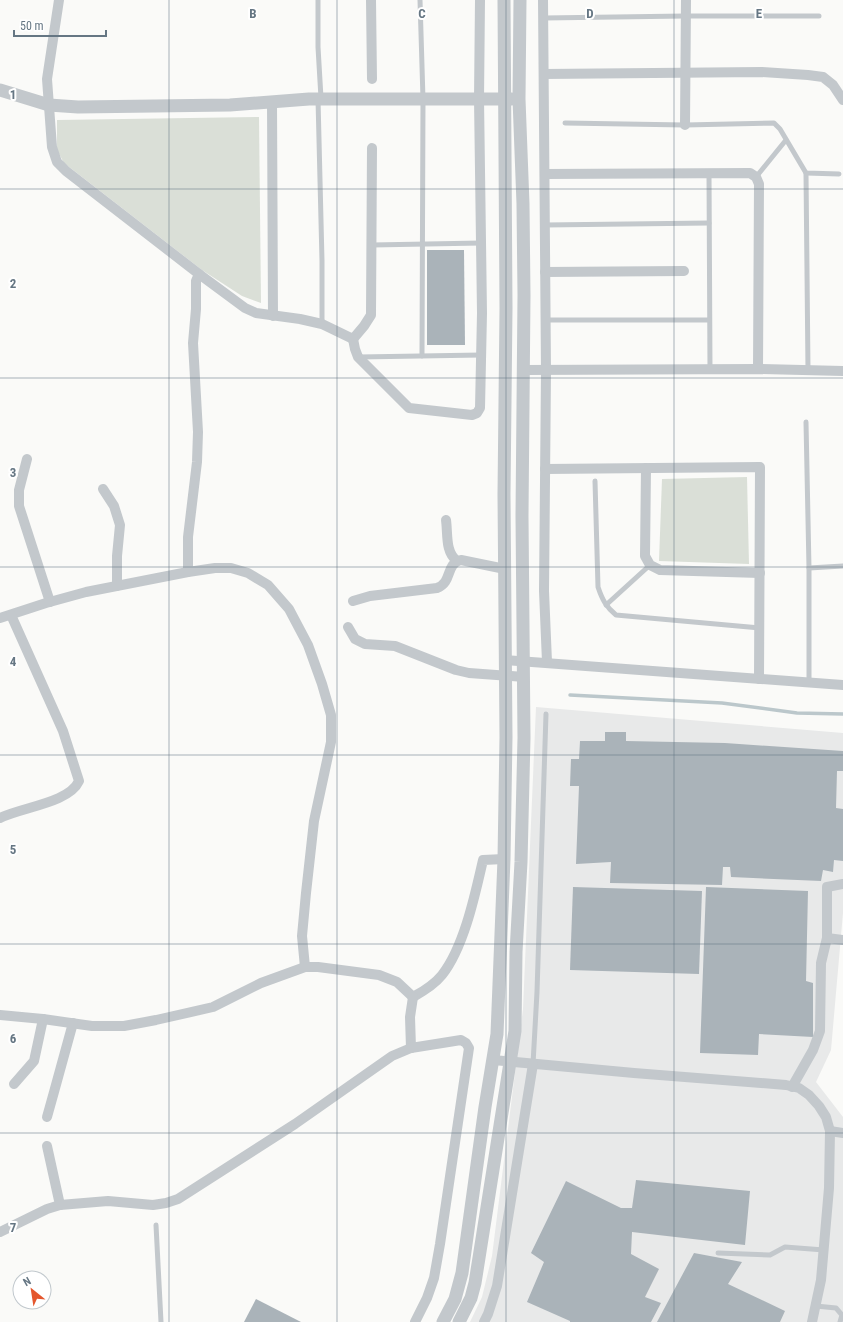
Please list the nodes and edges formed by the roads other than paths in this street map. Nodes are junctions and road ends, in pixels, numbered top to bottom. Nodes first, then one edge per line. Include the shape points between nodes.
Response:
1 (59, 0) edge
2 (318, 0) edge
3 (371, 0) edge
4 (420, 0) edge
5 (480, 0) edge
6 (504, 0) edge
7 (520, 0) edge
8 (543, 0) edge
9 (686, 0) edge
10 (686, 16) junction
11 (819, 16) dead end
12 (544, 18) junction
13 (684, 73) junction
14 (544, 74) junction
15 (372, 79) dead end
16 (0, 90) edge
17 (319, 99) junction
18 (423, 99) junction
19 (479, 99) junction
20 (504, 99) junction
21 (520, 99) junction
22 (843, 100) edge
23 (272, 102) junction
24 (48, 105) junction
25 (565, 123) dead end
26 (685, 125) junction
27 (786, 140) junction
28 (372, 148) dead end
29 (709, 173) junction
30 (806, 173) junction
31 (545, 174) junction
32 (839, 174) dead end
33 (756, 177) junction
34 (709, 223) junction
35 (545, 225) junction
36 (481, 243) junction
37 (422, 244) junction
38 (372, 245) junction
39 (684, 271) dead end
40 (545, 272) junction
41 (198, 274) junction
42 (273, 316) junction
43 (545, 320) junction
44 (709, 320) junction
45 (322, 324) junction
46 (353, 339) junction
47 (481, 354) junction
48 (422, 356) junction
49 (358, 357) junction
50 (710, 369) junction
51 (758, 369) junction
52 (524, 370) junction
53 (808, 370) junction
54 (546, 371) junction
55 (843, 371) edge
56 (806, 422) dead end
57 (27, 459) dead end
58 (646, 468) junction
59 (545, 469) junction
60 (595, 481) dead end
61 (103, 489) dead end
62 (446, 520) dead end
63 (457, 561) junction
64 (650, 565) junction
65 (843, 566) edge
66 (809, 568) junction
67 (505, 569) junction
68 (188, 572) junction
69 (760, 573) junction
70 (117, 586) junction
71 (353, 601) dead end
72 (50, 602) junction
73 (606, 605) junction
74 (11, 615) junction
75 (0, 618) edge
76 (348, 627) dead end
77 (760, 628) junction
78 (506, 660) junction
79 (523, 661) junction
80 (547, 662) junction
81 (506, 676) junction
82 (524, 677) junction
83 (759, 679) junction
84 (809, 683) junction
85 (843, 685) edge
86 (546, 714) dead end
87 (0, 818) edge
88 (504, 859) junction
89 (843, 884) edge
90 (828, 938) junction
91 (843, 940) edge
92 (305, 967) junction
93 (413, 997) junction
94 (0, 1015) edge
95 (43, 1019) junction
96 (73, 1023) junction
97 (411, 1048) junction
98 (493, 1060) junction
99 (510, 1062) junction
100 (532, 1064) junction
101 (14, 1084) dead end
102 (792, 1086) junction
103 (47, 1117) dead end
104 (830, 1131) junction
105 (843, 1133) edge
106 (47, 1146) dead end
107 (60, 1205) junction
108 (156, 1225) dead end
109 (0, 1232) edge
110 (824, 1250) junction
111 (718, 1252) dead end
112 (816, 1306) junction
113 (161, 1322) edge
114 (415, 1322) edge
115 (443, 1322) edge
116 (459, 1322) edge
117 (484, 1322) edge
118 (812, 1322) edge
119 (840, 1322) edge

1 - 24 street via 47,79
2 - 17 lane
3 - 15 street
4 - 18 lane
5 - 19 street
6 - 20 street
7 - 21 street
8 - 12 street
9 - 10 street
10 - 11 lane
10 - 12 lane
10 - 13 street
12 - 14 street
13 - 14 street
13 - 22 street via 762,72 823,77 833,85
13 - 26 street
14 - 31 street
16 - 24 street
17 - 18 street
17 - 23 street
17 - 45 lane
18 - 19 street
18 - 37 lane
19 - 20 street
19 - 36 street
20 - 21 street
20 - 67 street
21 - 52 street
23 - 24 street via 206,106
23 - 42 street
24 - 41 street via 52,147 57,162
25 - 26 lane
26 - 27 lane via 774,123
27 - 30 lane
27 - 33 lane
28 - 38 street
29 - 31 street
29 - 33 street via 750,173
29 - 34 lane
30 - 32 lane
30 - 53 lane
31 - 35 street
33 - 51 street via 759,184
34 - 35 lane
34 - 44 lane
35 - 40 street
36 - 37 lane
36 - 47 street
37 - 38 lane
37 - 48 lane
38 - 46 street via 371,316
39 - 40 street
40 - 43 street
41 - 42 street via 245,308
41 - 68 street via 193,343 198,432 197,462 188,537
42 - 45 street
43 - 44 lane
43 - 54 street
44 - 50 lane
45 - 46 street
46 - 49 street
47 - 48 lane
47 - 49 street via 480,408 472,415 409,408
48 - 49 lane
50 - 51 street
50 - 54 street
51 - 53 street
52 - 54 street
52 - 79 street
53 - 55 street
54 - 59 street
56 - 66 lane
57 - 72 street via 19,490 19,506
58 - 59 street
58 - 64 street via 645,556
58 - 69 street via 760,467
59 - 80 street via 544,591
60 - 73 lane via 598,587
61 - 70 street via 114,506 120,525
62 - 63 street via 449,550
63 - 67 street via 466,560
63 - 71 street via 446,583 437,588 370,596
64 - 69 street via 660,570
64 - 73 lane
65 - 66 lane
66 - 84 lane
67 - 78 street
68 - 70 street
68 - 92 street via 231,568 248,573 268,585 289,609 299,627 322,684 331,715 331,742 314,821 302,936
69 - 77 street
70 - 72 street
72 - 74 street
73 - 77 lane via 616,615
74 - 75 street
74 - 87 street via 63,732 79,781 69,794
76 - 81 street via 355,639 365,644 396,646 456,670
77 - 83 street
78 - 79 street
78 - 81 street
79 - 80 street
79 - 82 street
80 - 83 street
81 - 82 street
81 - 88 street
82 - 99 street via 515,1031
83 - 84 street
84 - 85 street
86 - 100 lane via 538,969
88 - 93 street via 483,860 468,921 452,960 442,975
88 - 98 street via 497,1034
89 - 90 street via 827,887
90 - 91 street
90 - 102 street via 821,963 820,1030
92 - 93 street via 379,975 397,982
92 - 96 street via 261,983 213,1006 156,1020 124,1026
93 - 97 street via 410,1017
94 - 95 street
95 - 96 street
95 - 101 street via 34,1061
96 - 103 street
97 - 107 street via 392,1056 295,1124 178,1199 166,1204 108,1201
97 - 114 street via 461,1040 469,1048 434,1278
98 - 99 street
98 - 115 street via 462,1273 455,1299
99 - 100 street
99 - 116 street via 475,1283
100 - 102 street
100 - 117 street via 497,1286
102 - 104 street via 809,1095 819,1106
104 - 105 street
104 - 110 street
106 - 107 street
107 - 109 street
108 - 113 lane
110 - 111 lane via 785,1247 770,1256
110 - 112 street
112 - 118 street
112 - 119 lane via 836,1308 842,1315

